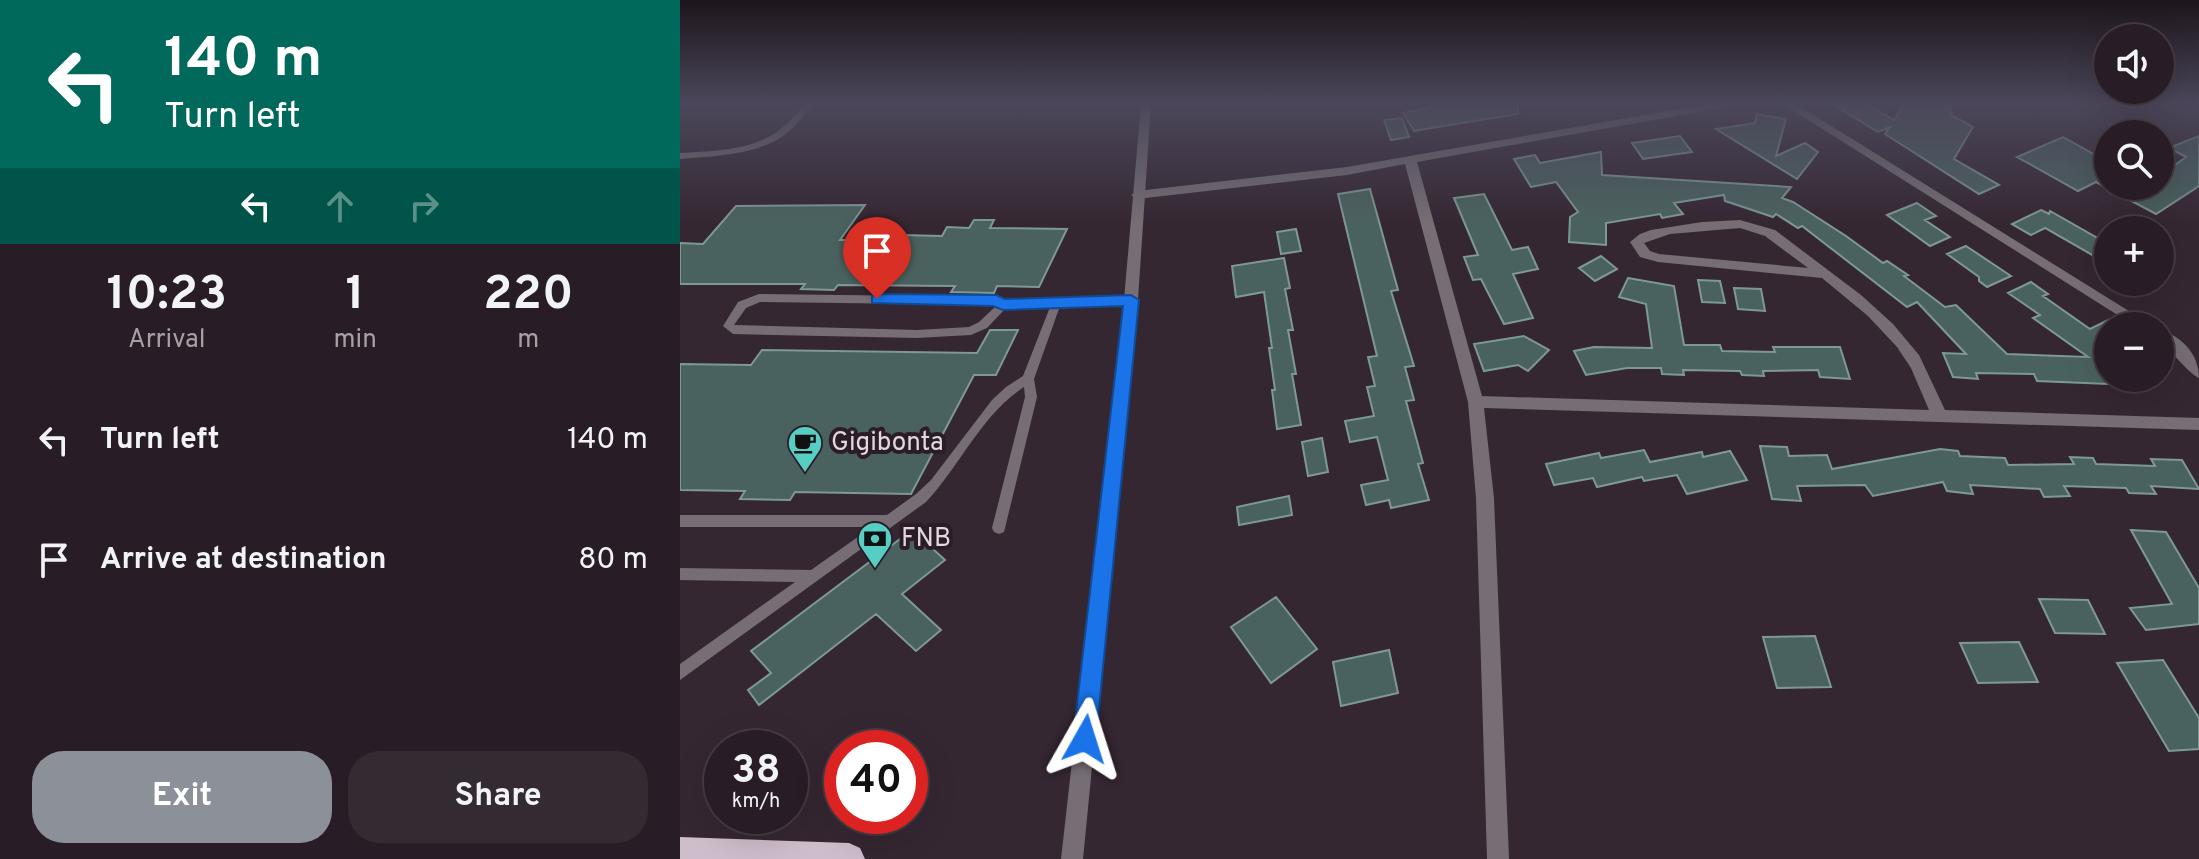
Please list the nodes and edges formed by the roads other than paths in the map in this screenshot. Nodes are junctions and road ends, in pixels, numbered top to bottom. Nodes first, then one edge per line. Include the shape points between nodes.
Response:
1 (758, 144) edge
2 (1142, 144) edge
3 (1500, 144) edge
4 (1853, 144) edge
5 (680, 156) edge
6 (1410, 160) junction
7 (1137, 195) junction
8 (1822, 274) junction
9 (1131, 300) junction
10 (1056, 304) junction
11 (1003, 305) junction
12 (2123, 312) edge
13 (2174, 344) edge
14 (2199, 372) edge
15 (1028, 379) junction
16 (1476, 402) junction
17 (1939, 414) junction
18 (2199, 424) edge
19 (680, 521) edge
20 (889, 521) junction
21 (999, 528) dead end
22 (680, 574) edge
23 (811, 576) junction
24 (680, 673) edge
25 (680, 853) edge
26 (849, 859) edge
27 (1072, 859) edge
28 (1498, 859) edge

1 - 5 lane
2 - 7 street
3 - 6 street
4 - 12 street
6 - 7 street
6 - 16 street
7 - 9 street
8 - 8 street via 1757,227 1741,224 1651,234 1637,242 1645,254 1658,258
8 - 17 street via 1903,344
9 - 10 lane
9 - 27 street
10 - 11 lane
10 - 15 lane
11 - 11 lane via 971,331 917,334 728,326 742,305 759,298
13 - 14 street
15 - 20 lane via 999,397 933,487
15 - 21 lane via 1031,397
16 - 17 street
16 - 28 street via 1485,498
17 - 18 street
19 - 20 lane
20 - 23 lane
22 - 23 lane
23 - 24 lane
25 - 26 highway

